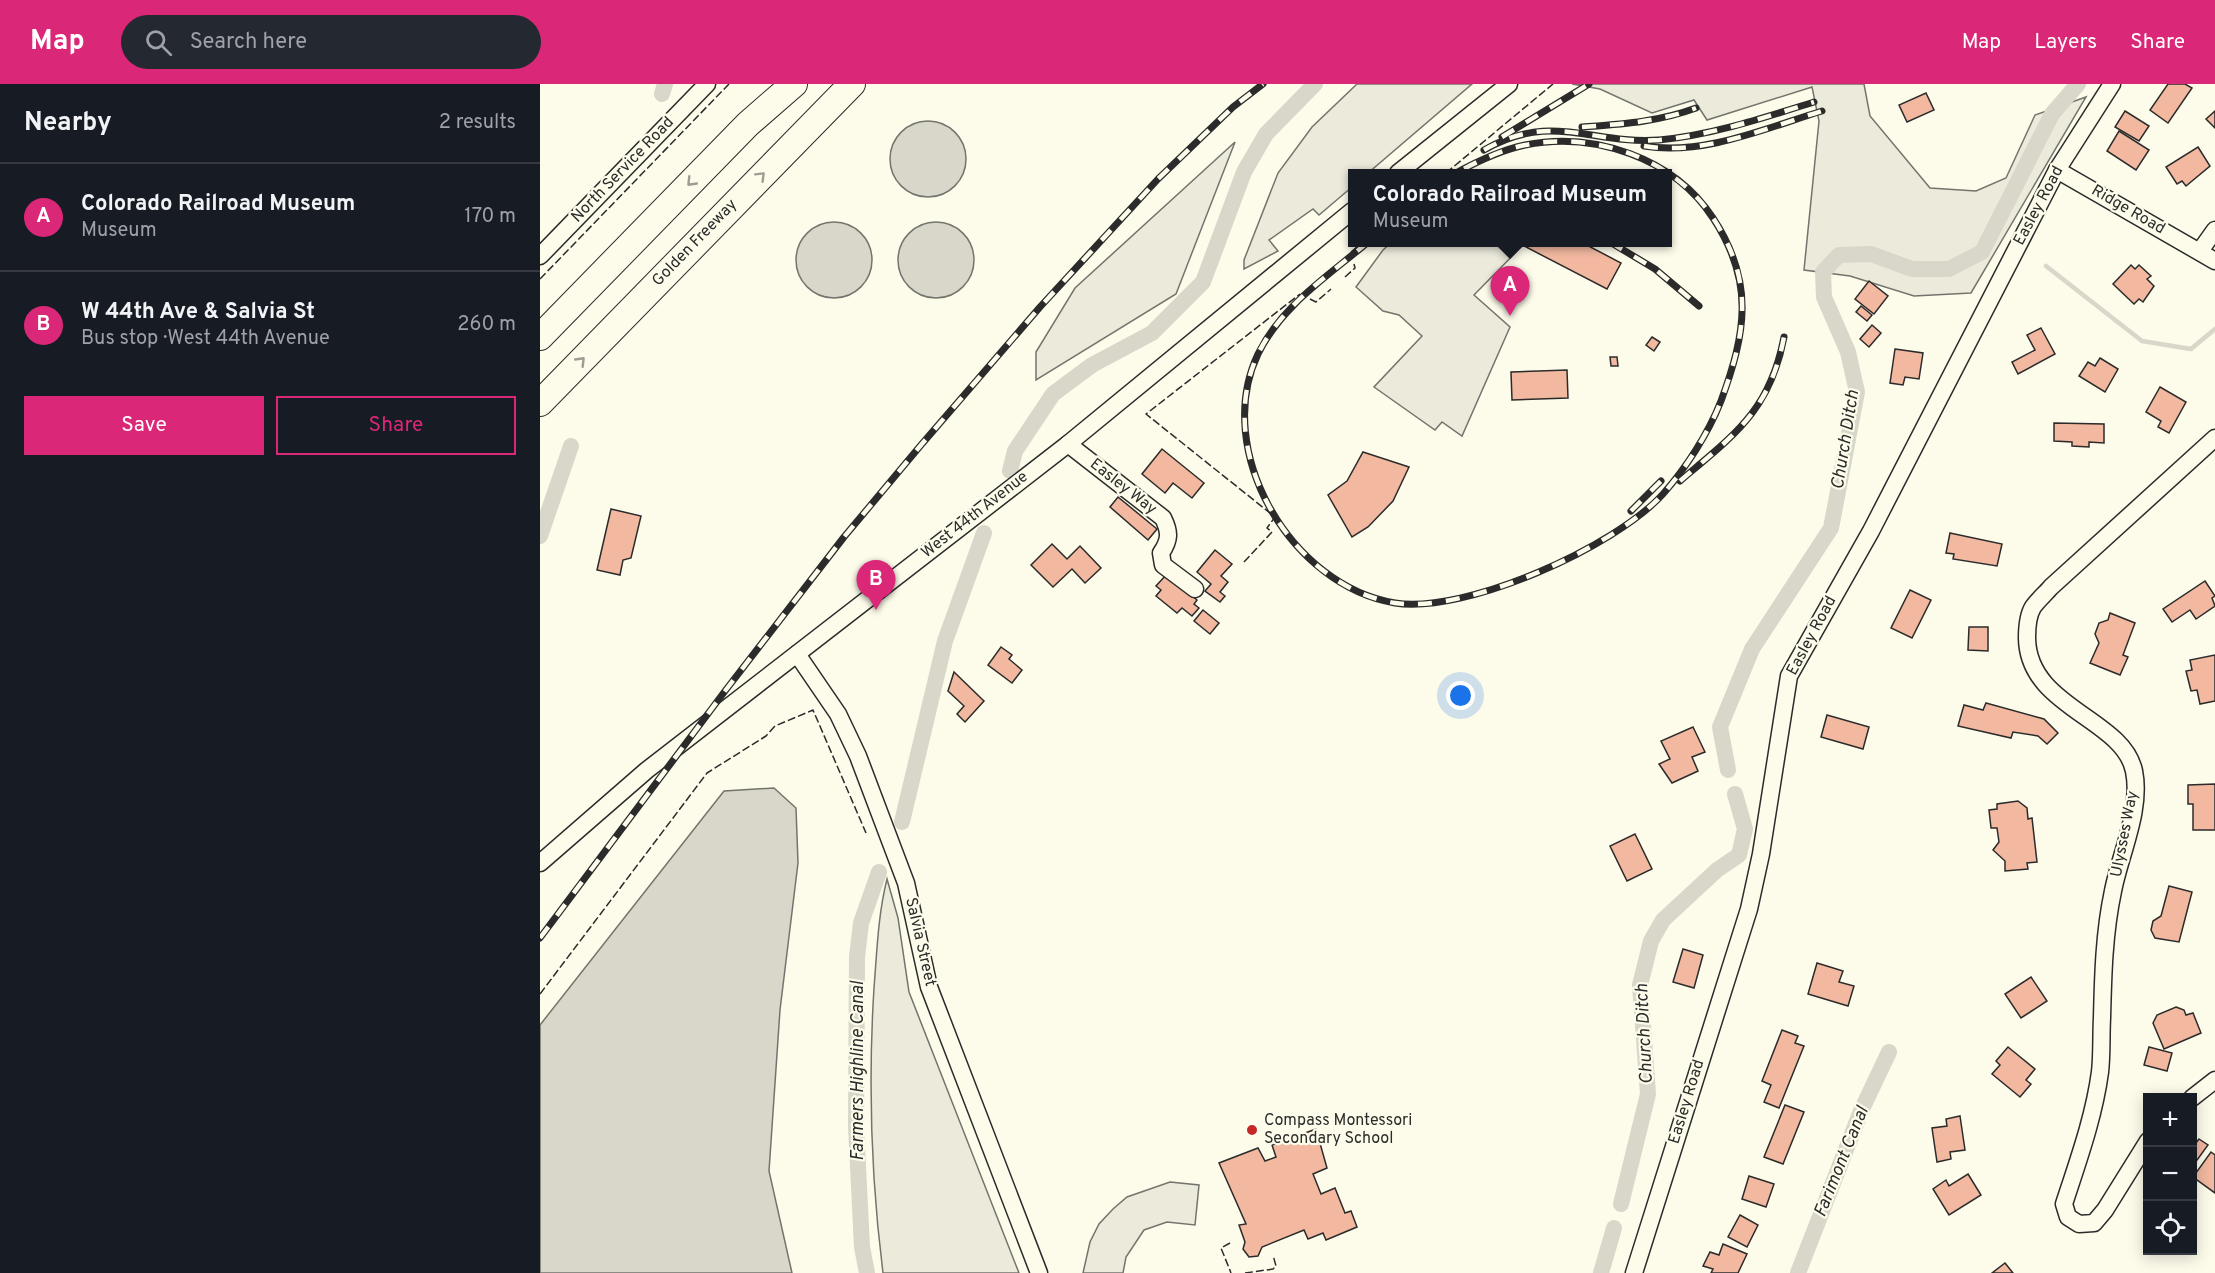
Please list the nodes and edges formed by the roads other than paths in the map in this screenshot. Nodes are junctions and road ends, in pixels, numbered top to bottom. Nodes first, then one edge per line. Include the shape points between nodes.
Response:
1 (707, 84) edge
2 (794, 84) edge
3 (852, 84) edge
4 (1509, 84) edge
5 (2112, 84) edge
6 (1404, 169) edge
7 (2057, 170) junction
8 (1348, 215) edge
9 (2215, 230) edge
10 (2200, 251) junction
11 (540, 256) edge
12 (2215, 261) edge
13 (540, 337) edge
14 (540, 403) edge
15 (2215, 438) edge
16 (1068, 444) junction
17 (1195, 589) dead end
18 (797, 654) junction
19 (540, 863) edge
20 (2215, 1080) edge
21 (2197, 1095) edge
22 (2144, 1147) edge
23 (1039, 1273) edge
24 (1634, 1273) edge

1 - 11 street, North Service Road
2 -> 13 highway via 748,124
14 -> 3 highway, Golden Freeway
4 - 6 street
5 - 7 street, Easley Road
7 - 10 street, Ridge Road
7 - 24 street, Easley Road via 1871,531 1789,676 1749,909
8 - 16 street, West 44th Avenue
9 - 10 street
10 - 12 street
15 - 22 street, Ulysses Way via 2051,587 2032,609 2027,632 2027,651 2035,671 2061,699 2127,755 2134,770 2136,792 2113,891 2104,959 2100,1071 2092,1113 2064,1204 2068,1217 2079,1224 2094,1223
16 - 17 street, Easley Way via 1163,518 1169,530 1168,543 1161,553 1163,565
16 - 18 street, West 44th Avenue
18 - 19 street, West 44th Avenue via 647,770
18 - 23 street, Salvia Street via 838,714 858,756 906,883 929,987
20 - 21 street

